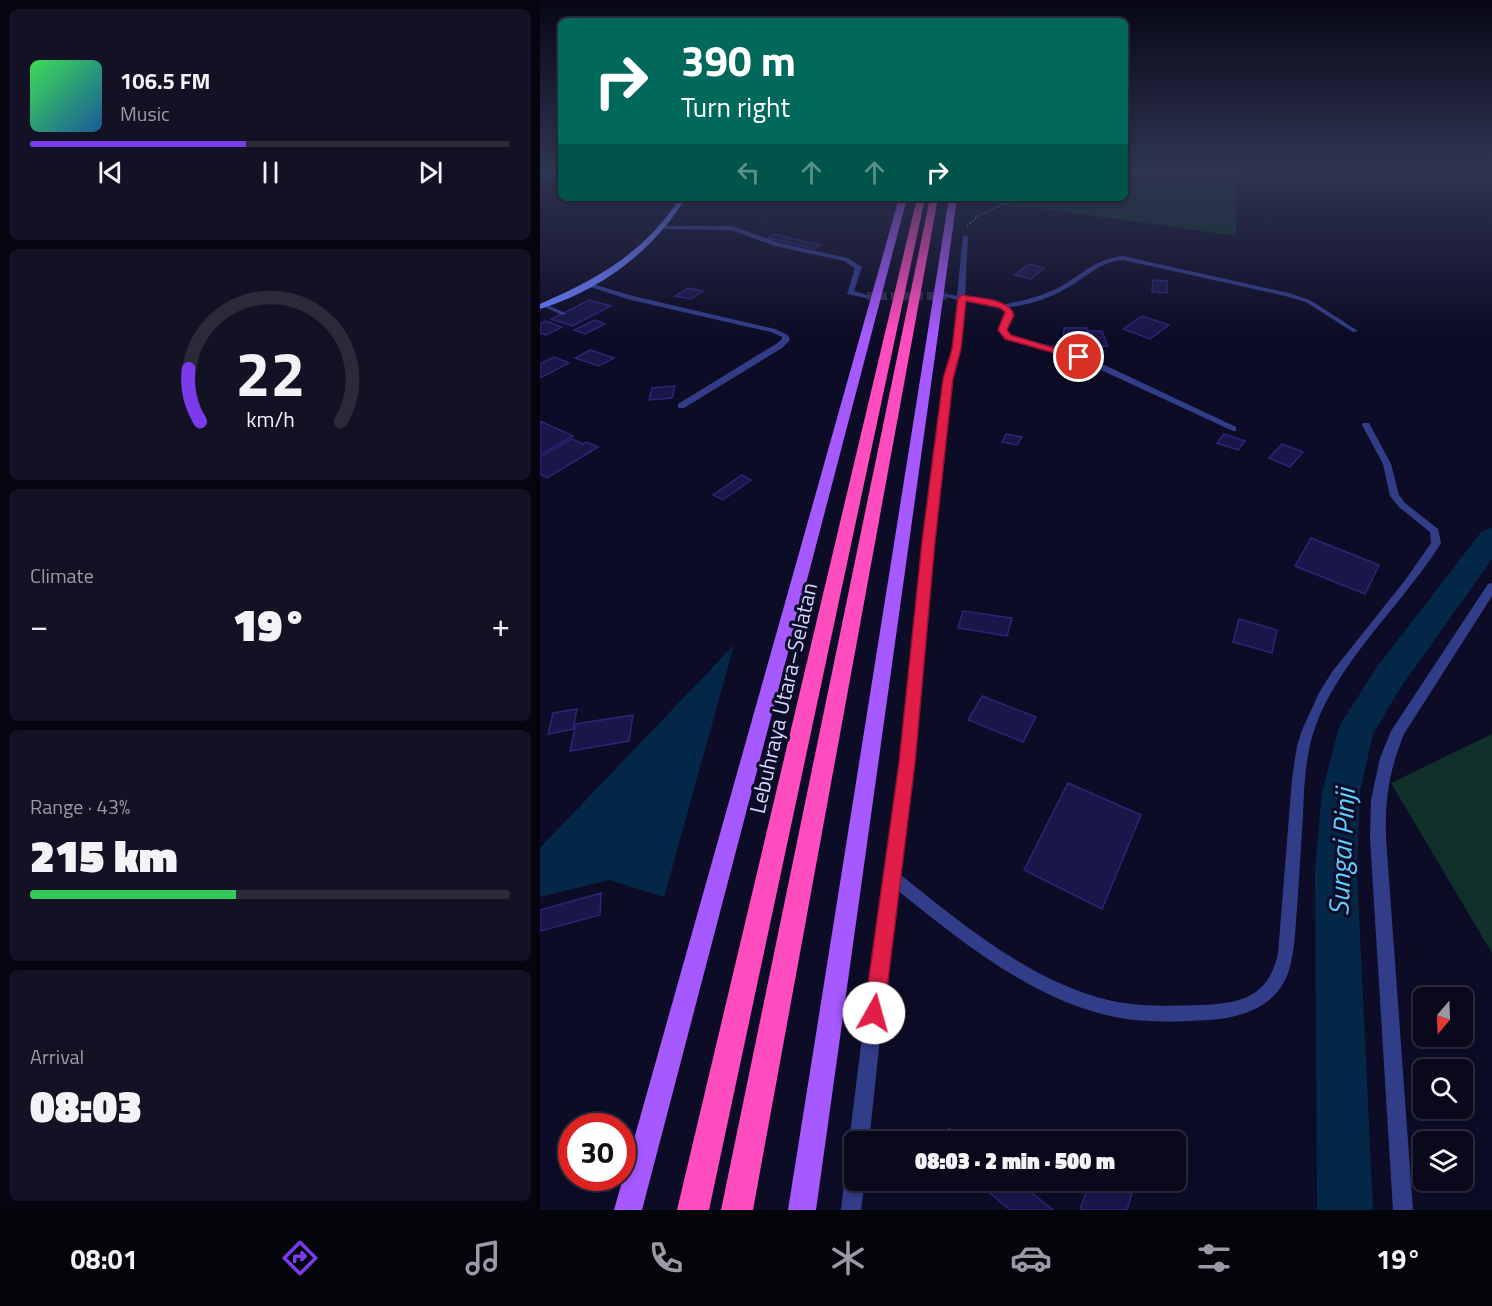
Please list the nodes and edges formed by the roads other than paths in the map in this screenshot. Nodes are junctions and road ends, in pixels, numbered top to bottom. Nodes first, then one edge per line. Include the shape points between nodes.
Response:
1 (667, 222) edge
2 (896, 222) edge
3 (915, 222) edge
4 (929, 222) edge
5 (949, 222) edge
6 (663, 228) junction
7 (964, 236) road end
8 (589, 285) junction
9 (866, 296) dead end
10 (947, 296) tunnel mouth
11 (962, 298) junction
12 (542, 306) edge
13 (1003, 306) junction
14 (564, 314) dead end
15 (1355, 331) dead end
16 (681, 406) dead end
17 (1366, 425) dead end
18 (1233, 429) dead end
19 (1492, 587) edge
20 (892, 877) junction
21 (860, 1131) edge
22 (853, 1191) edge
23 (628, 1210) edge
24 (693, 1210) edge
25 (737, 1210) edge
26 (802, 1210) edge
27 (851, 1210) edge
28 (1403, 1210) edge

1 - 6 main road
2 - 23 main road
3 - 24 highway, Lebuhraya Utara–Selatan
4 - 25 highway
5 - 26 main road
6 - 8 main road via 635,257
6 - 9 street via 732,228 777,245 846,259 859,267 850,291
7 - 11 street
8 - 12 main road
8 - 16 lane via 786,336 779,346
10 - 11 street
11 - 13 street
11 - 20 street via 927,550
12 - 14 lane
13 - 15 lane via 1027,303 1069,284 1106,260 1123,258 1287,294 1308,301
13 - 18 lane via 1010,315 1002,330 1008,337 1091,362
17 - 20 lane via 1387,464 1395,496 1435,531 1436,543 1323,696 1303,740 1286,954 1279,978 1259,1000 1227,1012 1160,1015 1103,1006 1055,990 948,922
19 - 28 street via 1398,731 1387,758 1378,800
20 - 21 street
22 - 27 street

